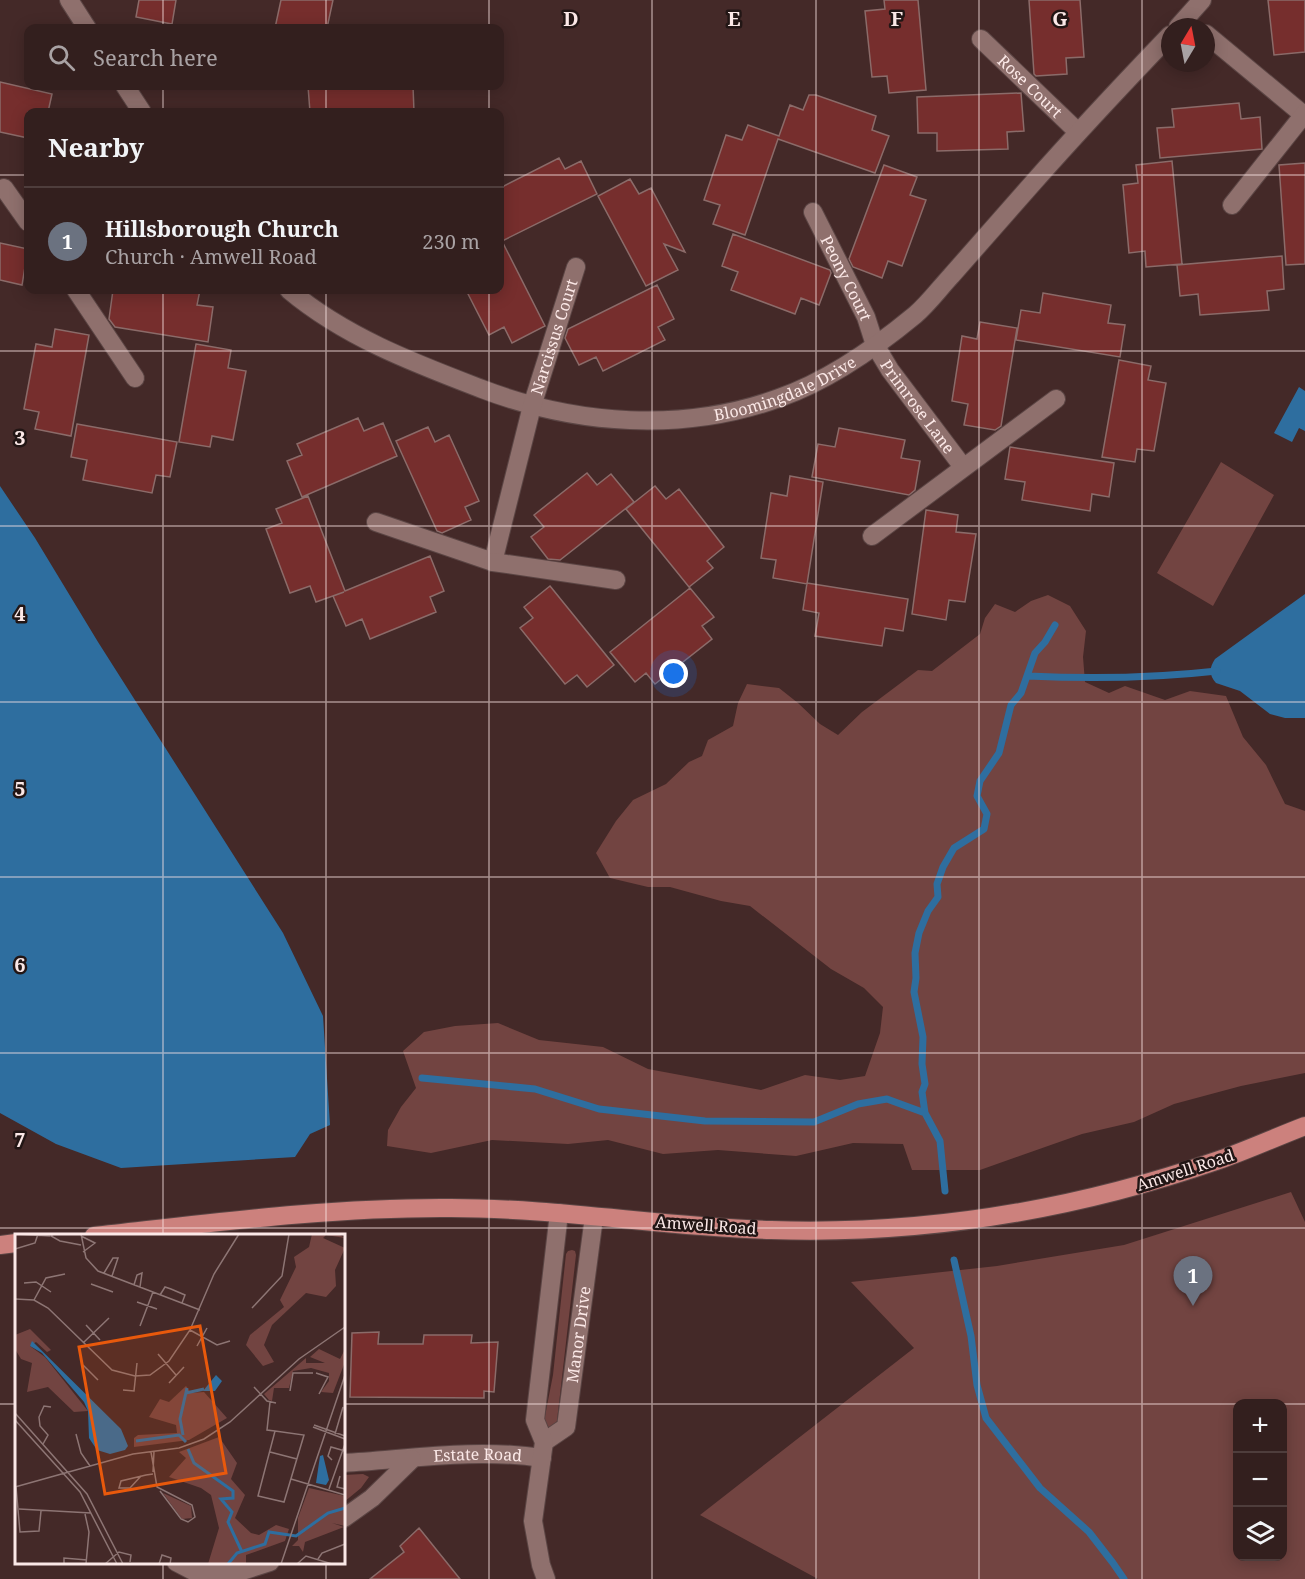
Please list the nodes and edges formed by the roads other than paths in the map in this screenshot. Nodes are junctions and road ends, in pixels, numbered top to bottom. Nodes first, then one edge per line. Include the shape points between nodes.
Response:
1 (69, 0) edge
2 (1202, 0) edge
3 (1191, 18) edge
4 (84, 24) edge
5 (981, 39) dead end
6 (1215, 41) edge
7 (1161, 44) edge
8 (127, 90) edge
9 (139, 108) edge
10 (1304, 115) edge
11 (1078, 132) junction
12 (4, 188) dead end
13 (1232, 205) dead end
14 (813, 212) dead end
15 (24, 216) edge
16 (576, 267) dead end
17 (79, 294) edge
18 (294, 294) edge
19 (875, 345) junction
20 (135, 378) dead end
21 (1056, 399) dead end
22 (532, 406) junction
23 (963, 467) junction
24 (376, 522) dead end
25 (872, 536) dead end
26 (493, 562) junction
27 (616, 580) dead end
28 (1305, 1126) edge
29 (559, 1213) junction
30 (594, 1217) junction
31 (115, 1234) edge
32 (15, 1243) edge
33 (0, 1245) edge
34 (543, 1450) junction
35 (412, 1459) junction
36 (345, 1463) edge
37 (345, 1517) edge
38 (178, 1564) edge
39 (267, 1564) edge
40 (546, 1579) edge

1 - 4 street
2 - 3 street
5 - 11 street, Rose Court
6 - 10 street
7 - 11 street, Bloomingdale Drive
8 - 9 street
10 - 13 street
11 - 19 street, Bloomingdale Drive via 917,313
12 - 15 street
14 - 19 street, Peony Court via 866,317
16 - 22 street, Narcissus Court
17 - 20 street
18 - 22 street, Bloomingdale Drive via 333,323 377,346
19 - 22 street, Bloomingdale Drive via 825,378 781,398 734,412 638,421 588,417
19 - 23 street, Primrose Lane
21 - 23 street
22 - 26 street, Narcissus Court
23 - 25 street
24 - 26 street
26 - 27 street
28 - 30 main road, Amwell Road via 1220,1160 1130,1187 993,1218 928,1226 770,1230
29 - 30 main road, Amwell Road
29 - 31 main road, Amwell Road via 452,1208 364,1210
29 - 34 street, Manor Drive via 535,1420
30 - 34 street, Manor Drive via 566,1426
32 - 33 main road
34 - 35 street, Estate Road
34 - 40 street, Manor Drive via 533,1521
35 - 36 street, Estate Road
35 - 37 street, Estate Road via 372,1498
38 - 39 street via 197,1573 239,1572

